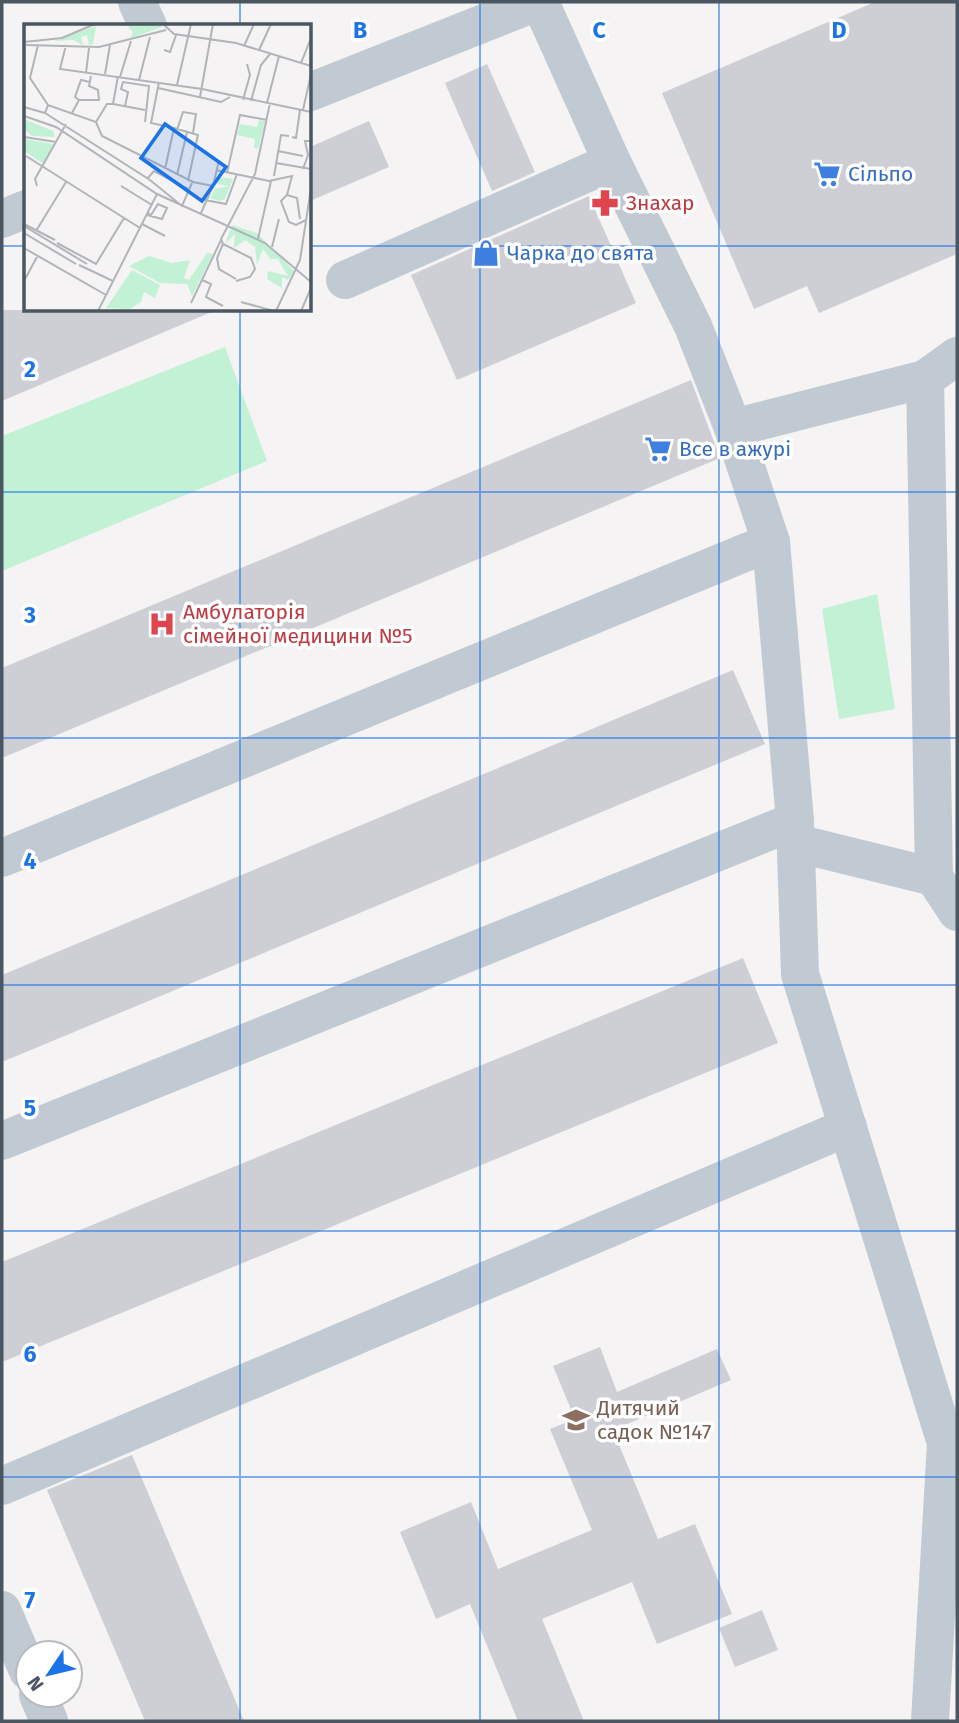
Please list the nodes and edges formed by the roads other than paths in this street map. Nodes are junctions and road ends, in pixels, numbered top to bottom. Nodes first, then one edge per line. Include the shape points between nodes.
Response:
1 (137, 2) edge
2 (538, 2) edge
3 (147, 24) edge
4 (312, 92) edge
5 (612, 162) junction
6 (24, 210) edge
7 (2, 219) edge
8 (345, 281) dead end
9 (957, 356) edge
10 (925, 379) junction
11 (733, 428) junction
12 (771, 542) junction
13 (795, 832) junction
14 (2, 858) edge
15 (934, 877) junction
16 (957, 912) edge
17 (848, 1127) junction
18 (2, 1141) edge
19 (945, 1390) edge
20 (2, 1486) edge
21 (2, 1610) edge
22 (14, 1639) edge
23 (930, 1721) edge

1 - 3 lane
2 - 4 lane
2 - 5 lane
5 - 8 lane
5 - 11 lane via 693,326
6 - 7 lane
9 - 10 lane
10 - 11 lane
10 - 15 lane
11 - 12 lane
12 - 13 lane
12 - 14 lane
13 - 15 lane
13 - 17 lane via 800,974
13 - 18 lane
15 - 16 lane
17 - 19 lane
17 - 20 lane
19 - 23 lane
21 - 22 lane

